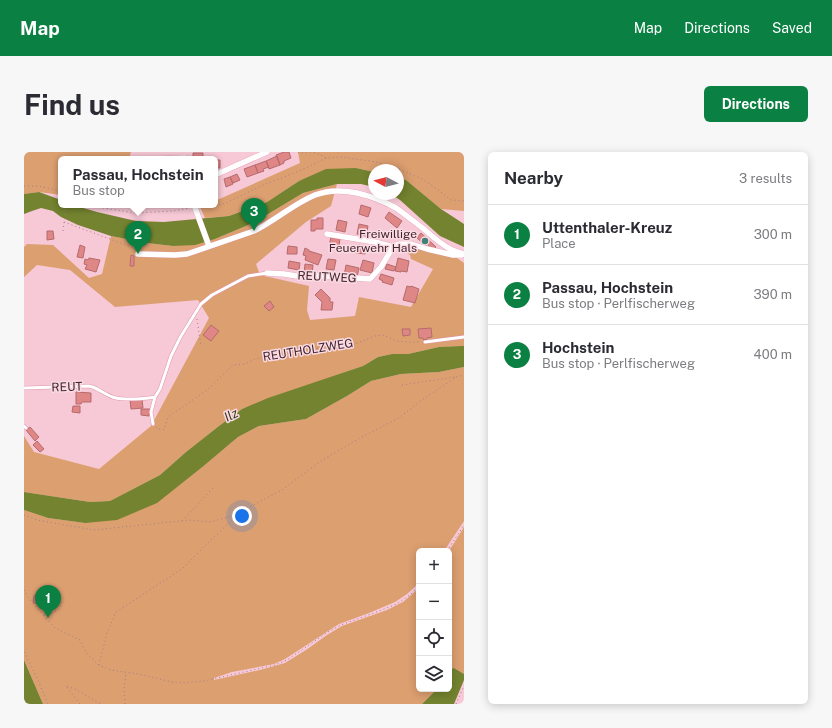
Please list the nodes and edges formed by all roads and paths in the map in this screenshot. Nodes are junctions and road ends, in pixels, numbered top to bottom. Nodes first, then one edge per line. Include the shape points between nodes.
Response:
1 (267, 152) edge
2 (298, 152) edge
3 (307, 152) edge
4 (310, 152) edge
5 (326, 158) junction
6 (218, 174) edge
7 (24, 186) edge
8 (58, 191) edge
9 (464, 201) edge
10 (218, 204) edge
11 (66, 208) edge
12 (104, 208) edge
13 (195, 208) edge
14 (64, 222) junction
15 (63, 230) dead end
16 (327, 234) dead end
17 (209, 244) junction
18 (393, 247) junction
19 (138, 254) joint
20 (464, 255) edge
21 (267, 273) joint
22 (196, 311) junction
23 (464, 337) edge
24 (425, 342) joint
25 (201, 347) dead end
26 (464, 375) edge
27 (456, 377) junction
28 (402, 385) dead end
29 (24, 388) edge
30 (154, 397) junction
31 (153, 424) joint
32 (213, 488) dead end
33 (24, 515) edge
34 (236, 515) junction
35 (182, 521) junction
36 (464, 525) edge
37 (449, 548) edge
38 (416, 589) edge
39 (24, 590) edge
40 (51, 596) dead end
41 (43, 615) junction
42 (24, 652) edge
43 (99, 665) junction
44 (126, 672) junction
45 (464, 686) edge
46 (48, 704) edge
47 (80, 704) edge
48 (101, 704) edge
49 (125, 704) edge
50 (456, 704) edge

1 - 6 street
2 - 3 path
4 - 5 path
5 - 9 path via 341,157 377,162 422,180 451,200
5 - 10 path
7 - 8 path via 39,186
11 - 14 path
12 - 13 path via 135,213
13 - 17 street
14 - 15 path
14 - 19 path via 134,248
16 - 18 street
17 - 19 street via 187,254
17 - 20 street via 263,227 315,195 338,190 350,191 387,203 417,223 440,243
18 - 20 street via 411,244 427,250
18 - 21 street, REUTWEG via 382,267 370,279
21 - 22 lane via 248,276 225,288 206,300
22 - 25 path
22 - 30 lane via 171,356 160,389
23 - 24 lane
24 - 31 path, REUTHOLZWEG via 396,341 383,335 355,344 276,353 245,364 233,365 207,390 168,418 164,430 158,430
26 - 27 path
27 - 28 path
27 - 34 path via 399,418 321,461 282,490
29 - 30 lane, REUT via 89,386 116,398
30 - 31 lane
32 - 35 path
33 - 35 path via 37,520 94,530
34 - 35 path via 210,522
34 - 43 path via 182,569 116,612 107,633
36 - 37 path
38 - 44 path via 397,604 341,625 275,665 182,683
39 - 41 path
40 - 41 path via 51,606 62,602 60,608 52,614
41 - 43 path via 54,628 80,640 86,652
42 - 46 path
43 - 44 path via 110,670
44 - 49 path
45 - 50 path
47 - 48 path via 66,686

